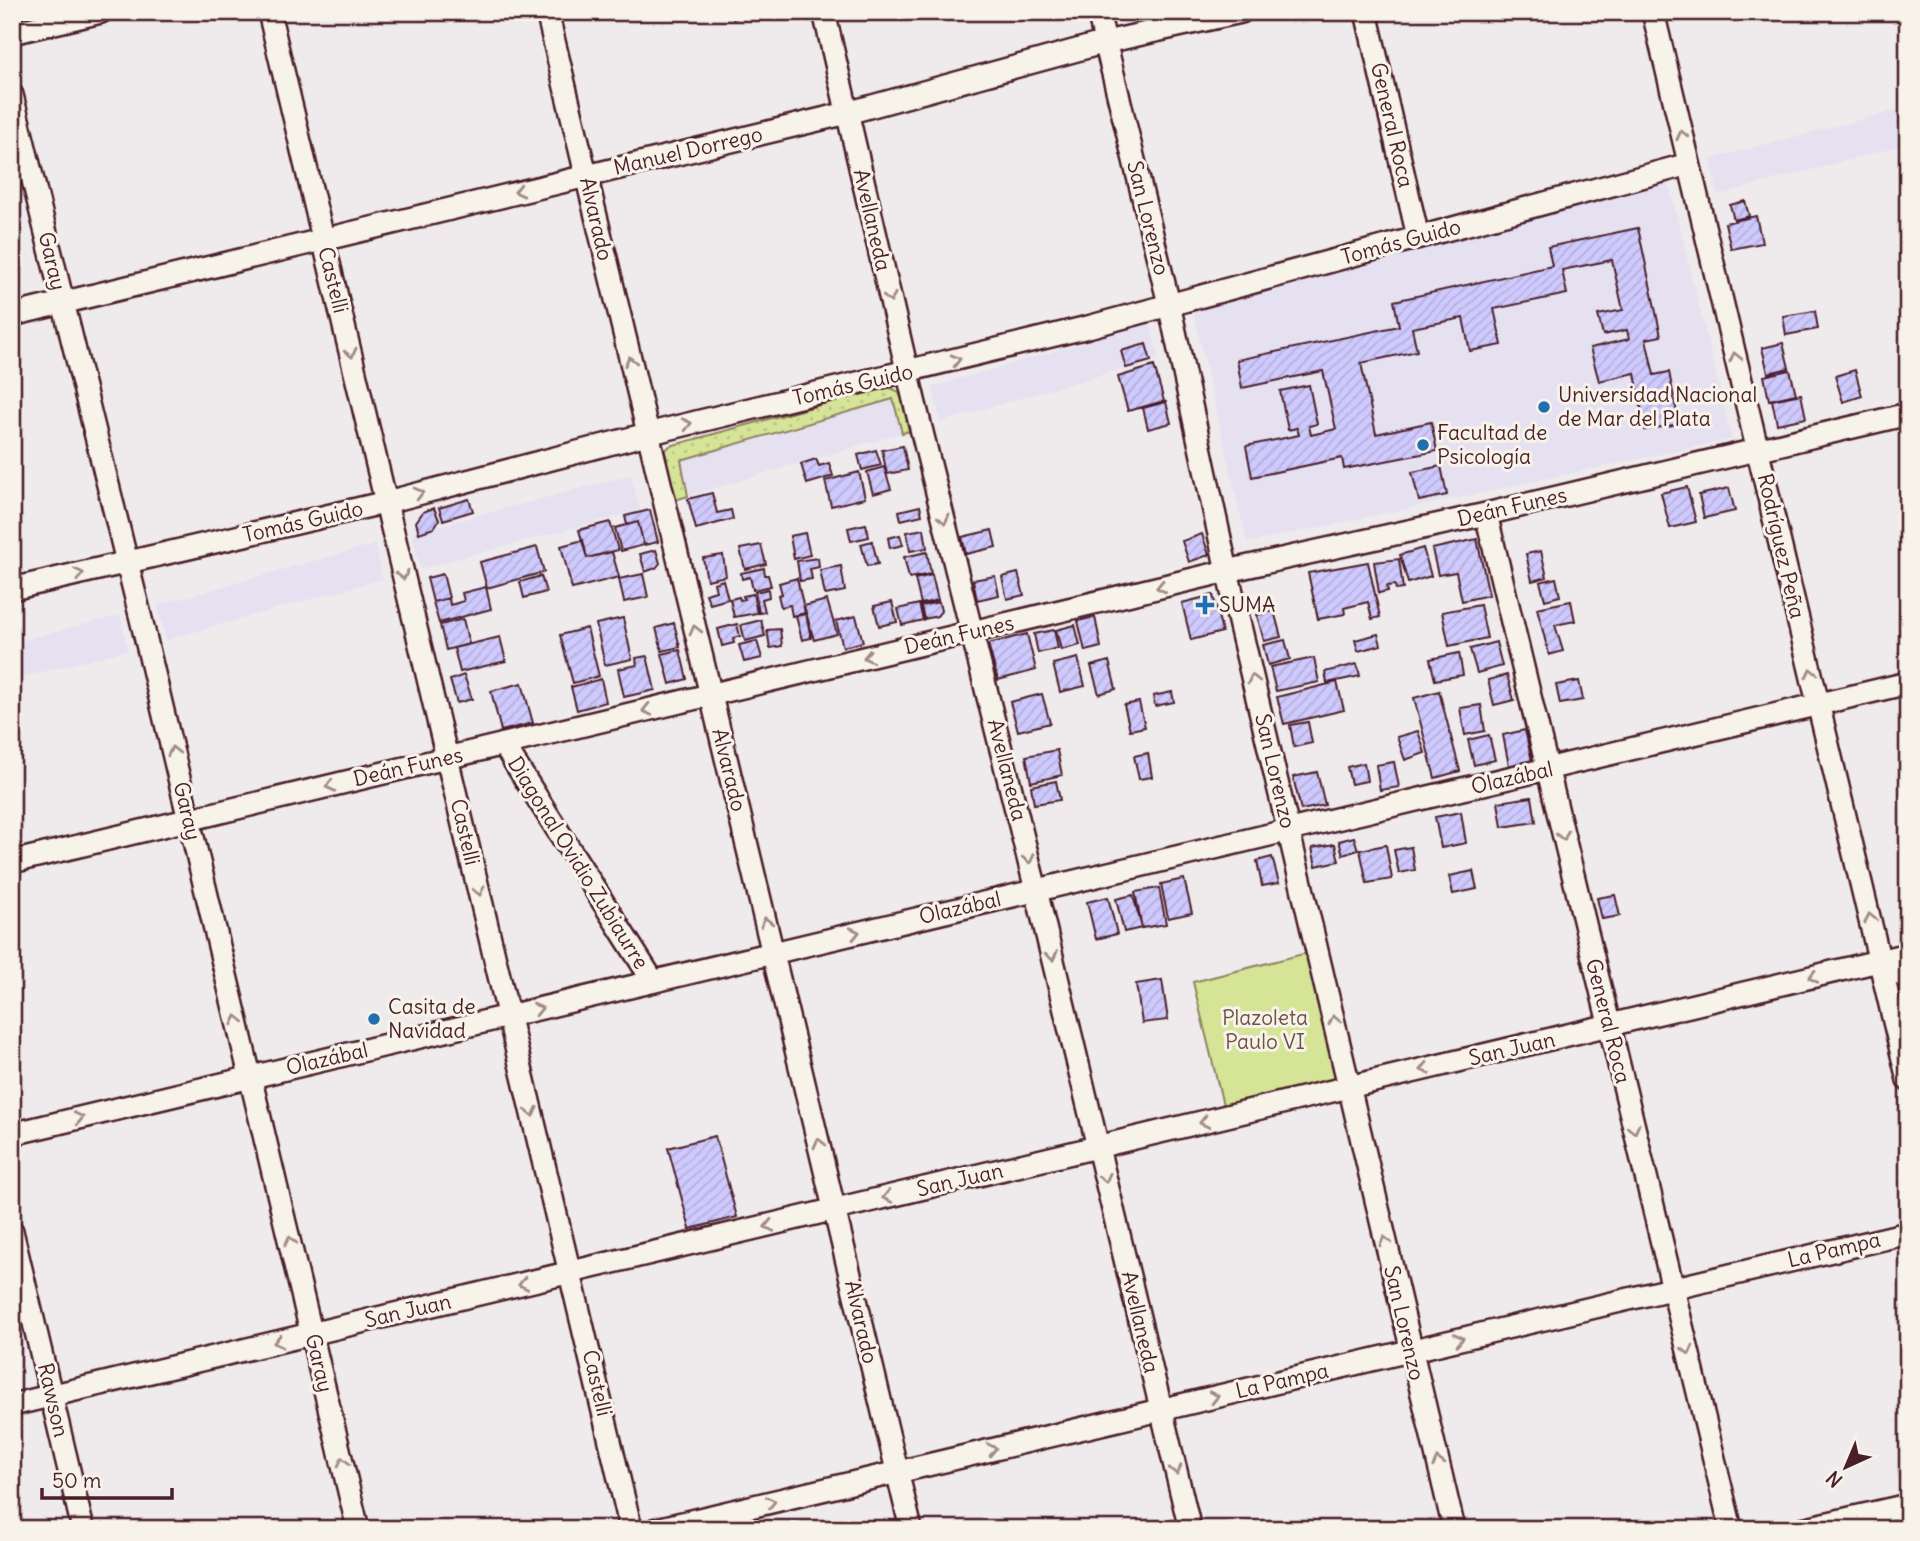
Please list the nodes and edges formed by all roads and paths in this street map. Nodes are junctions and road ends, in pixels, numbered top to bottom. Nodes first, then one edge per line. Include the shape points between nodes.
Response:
1 (101, 12) edge
2 (269, 12) edge
3 (547, 12) edge
4 (824, 12) edge
5 (1098, 12) edge
6 (1241, 12) edge
7 (1366, 12) edge
8 (1653, 12) edge
9 (12, 33) edge
10 (1106, 42) junction
11 (12, 95) edge
12 (847, 113) junction
13 (1689, 164) junction
14 (586, 175) junction
15 (1418, 237) junction
16 (323, 239) junction
17 (62, 303) junction
18 (1168, 304) junction
19 (12, 315) edge
20 (908, 372) junction
21 (1908, 414) edge
22 (647, 434) junction
23 (1758, 450) junction
24 (387, 502) junction
25 (1486, 514) junction
26 (128, 564) junction
27 (1227, 571) junction
28 (12, 589) edge
29 (972, 632) junction
30 (1908, 683) edge
31 (711, 694) junction
32 (1818, 704) junction
33 (503, 744) junction
34 (447, 757) junction
35 (1547, 770) junction
36 (189, 820) junction
37 (1289, 830) junction
38 (12, 862) edge
39 (1037, 890) junction
40 (773, 953) junction
41 (1908, 954) edge
42 (1880, 961) junction
43 (1908, 979) edge
44 (653, 981) junction
45 (509, 1016) junction
46 (1609, 1025) junction
47 (251, 1077) junction
48 (1908, 1080) edge
49 (1350, 1087) junction
50 (12, 1134) edge
51 (1098, 1147) junction
52 (835, 1210) junction
53 (12, 1231) edge
54 (1908, 1233) edge
55 (570, 1273) junction
56 (1673, 1288) junction
57 (312, 1334) junction
58 (1411, 1350) junction
59 (52, 1396) junction
60 (12, 1405) edge
61 (1161, 1409) junction
62 (897, 1472) junction
63 (1908, 1505) edge
64 (83, 1529) edge
65 (358, 1529) edge
66 (631, 1529) edge
67 (657, 1529) edge
68 (911, 1529) edge
69 (1190, 1529) edge
70 (1454, 1529) edge
71 (1731, 1529) edge
72 (1802, 1529) edge

1 - 9 street
2 - 16 street, Castelli
3 - 14 street, Alvarado
4 - 12 street, Avellaneda
5 - 10 street, San Lorenzo
6 - 10 street, Manuel Dorrego
7 - 15 street, General Roca
13 -> 8 street, Rodríguez Peña
10 - 12 street, Manuel Dorrego
10 - 18 street, San Lorenzo
11 - 17 street, Garay
12 - 14 street, Manuel Dorrego
12 -> 20 street, Avellaneda
13 - 15 street, Tomás Guido
23 -> 13 street, Rodríguez Peña
14 -> 16 street, Manuel Dorrego
22 -> 14 street, Alvarado
15 - 18 street, Tomás Guido
16 - 17 street, Manuel Dorrego
16 -> 24 street, Castelli
17 - 19 street, Manuel Dorrego
17 - 26 street, Garay
20 -> 18 street, Tomás Guido
18 - 27 street, San Lorenzo
22 -> 20 street, Tomás Guido
20 -> 29 street, Avellaneda
21 - 23 street, Deán Funes
24 -> 22 street, Tomás Guido
31 -> 22 street, Alvarado
23 - 25 street, Deán Funes
32 -> 23 street, Rodríguez Peña
24 - 26 street, Tomás Guido
24 -> 34 street, Castelli
25 - 27 street, Deán Funes
25 - 35 street, General Roca
28 -> 26 street, Tomás Guido
36 -> 26 street, Garay
27 -> 29 street, Deán Funes
37 -> 27 street, San Lorenzo
29 -> 31 street, Deán Funes
29 -> 39 street, Avellaneda
30 - 32 street, Olazábal
31 -> 33 street, Deán Funes
40 -> 31 street, Alvarado
32 - 35 street, Olazábal
42 -> 32 street, Rodríguez Peña
33 - 34 street, Deán Funes
33 - 44 street, Diagonal Ovidio Zubiaurre
34 -> 36 street, Deán Funes
34 -> 45 street, Castelli
35 - 37 street, Olazábal
35 -> 46 street, General Roca
36 - 38 street, Deán Funes
47 -> 36 street, Garay
37 - 39 street, Olazábal
49 -> 37 street, San Lorenzo
40 -> 39 street, Olazábal
39 -> 51 street, Avellaneda
40 - 44 street, Olazábal
52 -> 40 street, Alvarado
41 - 42 street, San Juan
42 - 43 street
42 -> 46 street, San Juan
42 - 48 street, Rodríguez Peña
45 -> 44 street, Olazábal
45 - 47 street, Olazábal
45 -> 55 street, Castelli
46 -> 49 street, San Juan
46 -> 56 street, General Roca
50 -> 47 street, Olazábal
57 -> 47 street, Garay
49 -> 51 street, San Juan
58 -> 49 street, San Lorenzo
51 -> 52 street, San Juan
51 -> 61 street, Avellaneda
52 -> 55 street, San Juan
52 - 62 street, Alvarado
53 - 59 street, Rawson
54 - 56 street, La Pampa
55 -> 57 street, San Juan
55 - 66 street, Castelli
58 -> 56 street, La Pampa
56 -> 71 street, General Roca
57 -> 59 street, San Juan
65 -> 57 street, Garay
61 -> 58 street, La Pampa
70 -> 58 street, San Lorenzo
59 - 60 street, San Juan
59 - 64 street, Rawson
62 -> 61 street, La Pampa
61 -> 69 street, Avellaneda
67 -> 62 street, La Pampa
62 - 68 street, Alvarado
63 - 72 street

